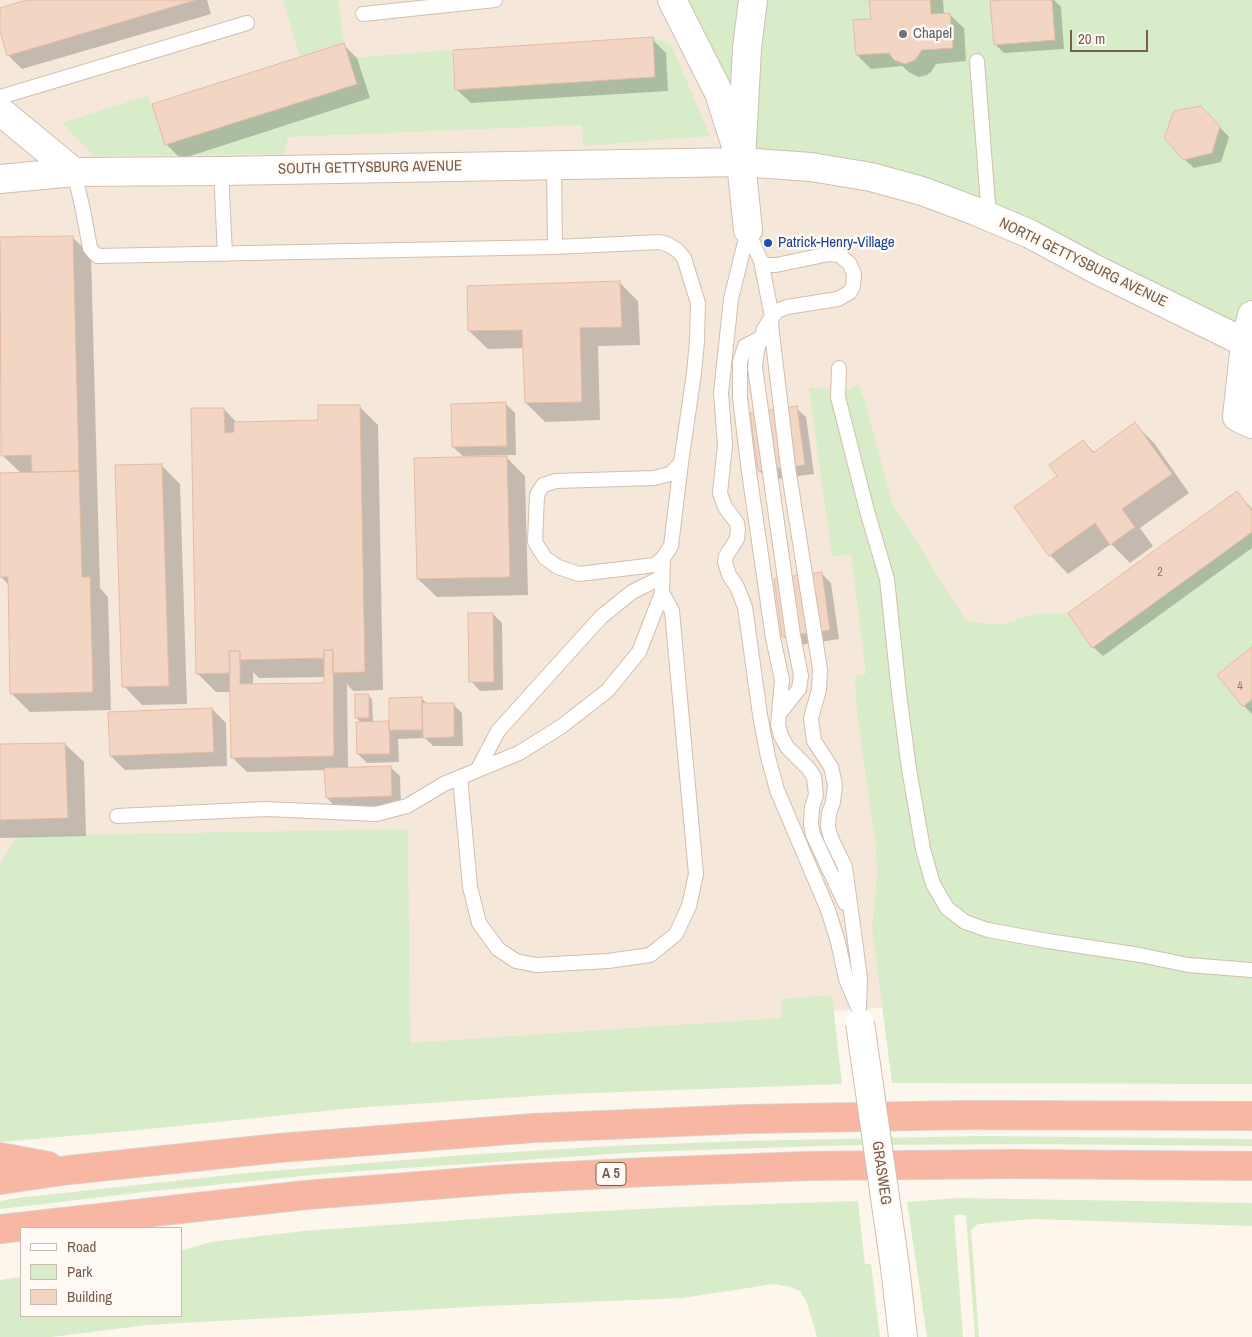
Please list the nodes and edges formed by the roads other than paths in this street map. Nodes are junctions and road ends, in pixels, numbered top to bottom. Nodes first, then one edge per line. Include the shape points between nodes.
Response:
1 (494, 0) edge
2 (672, 0) edge
3 (753, 0) edge
4 (363, 14) dead end
5 (247, 23) dead end
6 (977, 61) dead end
7 (0, 96) edge
8 (0, 111) edge
9 (741, 162) junction
10 (554, 165) junction
11 (221, 171) junction
12 (74, 172) junction
13 (0, 179) edge
14 (989, 217) junction
15 (748, 230) junction
16 (555, 246) junction
17 (225, 254) junction
18 (761, 261) junction
19 (1252, 315) edge
20 (772, 317) junction
21 (761, 338) junction
22 (1249, 345) edge
23 (839, 368) dead end
24 (1252, 424) edge
25 (681, 463) junction
26 (663, 558) junction
27 (662, 577) junction
28 (662, 593) junction
29 (779, 714) junction
30 (478, 769) junction
31 (460, 777) junction
32 (117, 816) dead end
33 (851, 915) junction
34 (1252, 970) edge
35 (860, 1016) junction
36 (1252, 1116) edge
37 (0, 1157) edge
38 (1252, 1166) edge
39 (69, 1170) junction
40 (0, 1180) edge
41 (29, 1227) edge
42 (20, 1228) edge
43 (3, 1230) edge
44 (903, 1337) edge

1 - 4 lane
2 - 9 street via 719,93
3 - 9 street
5 - 7 lane
6 - 14 lane
8 - 12 street
9 - 10 street, SOUTH GETTYSBURG AVENUE
9 - 14 street, NORTH GETTYSBURG AVENUE via 812,167 871,177 922,191
9 - 15 street
10 - 11 street, SOUTH GETTYSBURG AVENUE
10 - 16 lane
11 - 12 street, SOUTH GETTYSBURG AVENUE
11 - 17 lane
12 - 13 street, SOUTH GETTYSBURG AVENUE
12 - 17 lane via 90,248 97,256
14 - 22 street, NORTH GETTYSBURG AVENUE via 1030,234
15 - 18 lane
15 - 35 lane via 731,299 721,393 725,445 720,493 738,529 737,539 725,562 745,607 760,715 777,790 828,910 846,979
16 - 17 lane
16 - 25 lane via 660,242 678,250 684,258 694,286 698,312 694,373
18 - 20 lane
18 - 20 lane via 766,265 776,265 829,254 839,255 849,263 854,274 854,286 838,299 787,307
19 - 22 street
20 - 21 lane
20 - 33 lane via 788,467 820,668 812,726 814,741 832,767 835,785 828,826 845,867
21 - 29 lane via 756,368 801,676 798,689
21 - 29 lane via 745,346 740,362 740,398 773,638 782,680
22 - 24 street via 1237,417
23 - 34 lane via 838,397 887,579 899,693 923,849 933,884 947,908 965,922 988,930 1188,965
25 - 26 lane via 671,546
25 - 26 lane via 670,474 654,478 556,481 543,485 537,495 535,542 544,558 558,567 579,574 654,564
26 - 27 lane
27 - 28 lane
27 - 30 lane via 632,592 602,617 498,731
28 - 30 lane via 639,652 607,692 562,726 519,752
28 - 31 lane via 672,611 696,874 689,906 676,934 650,955 608,961 536,965 516,961 498,948 478,923 470,887
29 - 33 lane via 778,724 787,747 814,777 813,835
30 - 31 lane
31 - 32 lane via 407,806 376,814 266,809
33 - 35 lane via 860,978
35 - 44 street, GRASWEG, bridge
36 - 39 highway via 920,1116 544,1127 279,1148
37 - 39 highway
38 - 41 highway, A 5 via 817,1166 508,1179 306,1195
39 - 40 highway
42 - 43 highway, A 5

